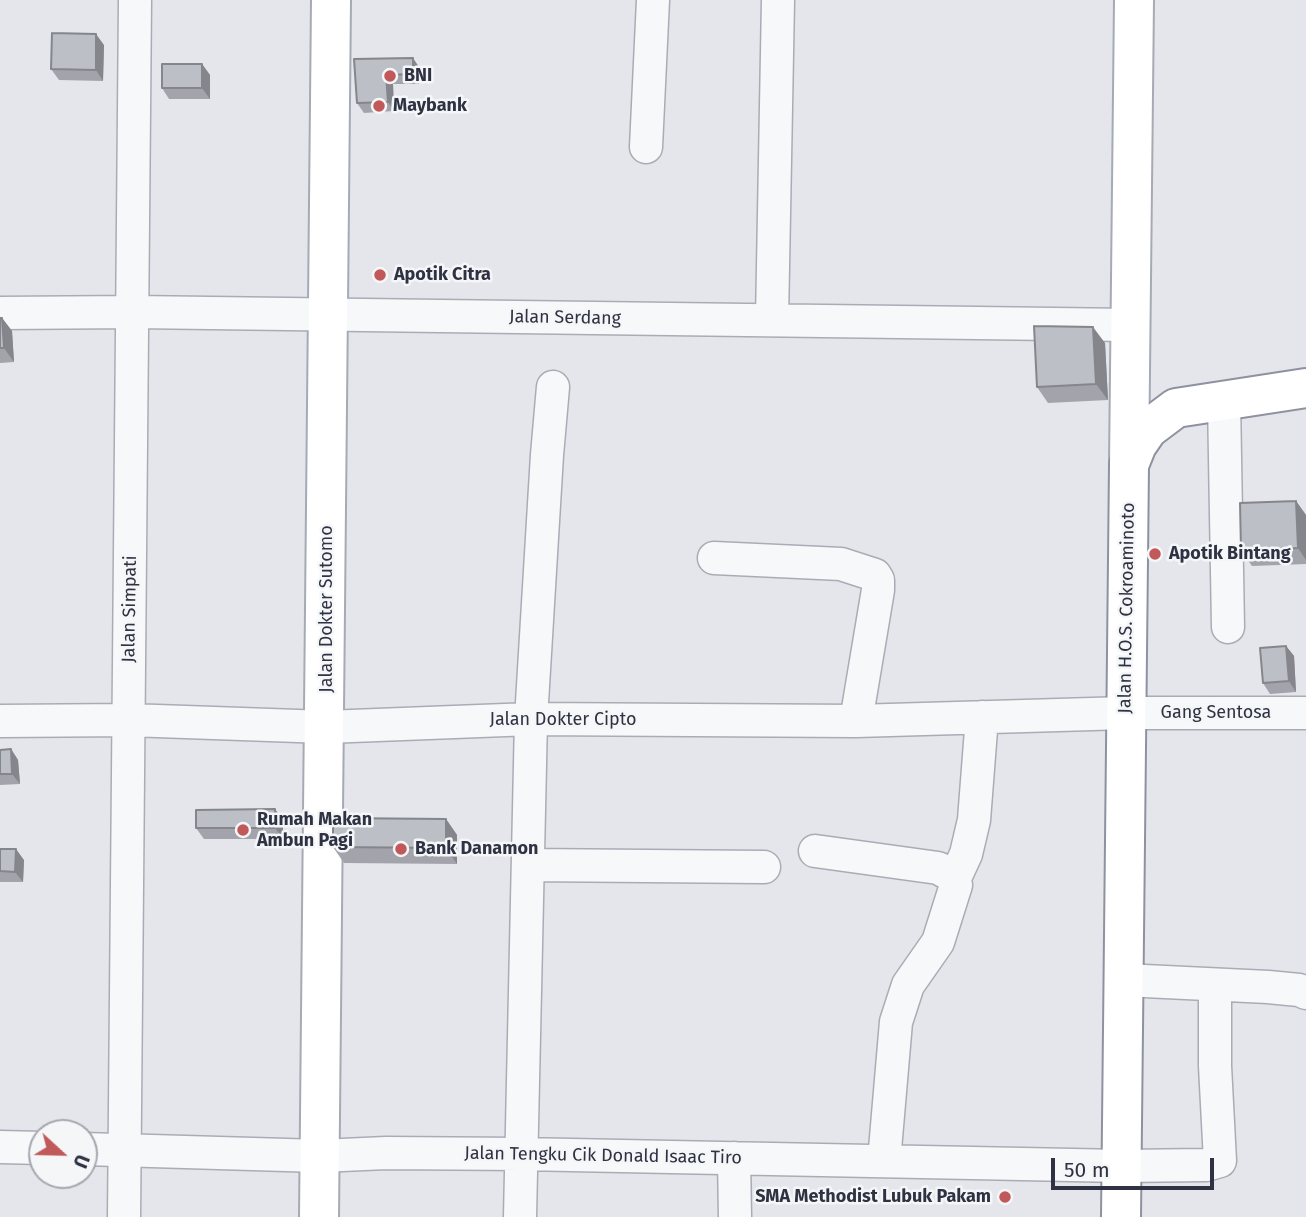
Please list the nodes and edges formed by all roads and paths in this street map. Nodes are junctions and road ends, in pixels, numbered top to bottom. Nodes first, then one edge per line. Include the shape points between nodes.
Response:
1 (135, 0) edge
2 (331, 0) edge
3 (653, 0) edge
4 (778, 0) edge
5 (1134, 0) edge
6 (646, 147) dead end
7 (134, 312) junction
8 (0, 313) edge
9 (328, 315) junction
10 (772, 320) junction
11 (1130, 341) junction
12 (553, 387) dead end
13 (1306, 388) edge
14 (1224, 401) junction
15 (1176, 408) junction
16 (1129, 465) junction
17 (714, 558) dead end
18 (1228, 626) dead end
19 (1126, 713) junction
20 (1306, 713) edge
21 (982, 717) junction
22 (531, 719) junction
23 (129, 720) junction
24 (0, 721) edge
25 (856, 721) junction
26 (326, 727) junction
27 (815, 852) dead end
28 (529, 865) junction
29 (764, 866) dead end
30 (954, 880) junction
31 (1124, 980) junction
32 (1215, 985) junction
33 (1305, 990) edge
34 (0, 1147) edge
35 (28, 1148) edge
36 (98, 1149) edge
37 (125, 1149) junction
38 (521, 1154) junction
39 (320, 1156) junction
40 (734, 1158) junction
41 (884, 1161) junction
42 (1122, 1166) junction
43 (124, 1217) edge
44 (319, 1217) edge
45 (520, 1217) edge
46 (735, 1217) edge
47 (1121, 1217) edge

1 - 7 street, Jalan Simpati
2 - 9 main road, Jalan Dokter Sutomo
3 - 6 street
4 - 10 street
5 - 11 main road, Jalan H.O.S. Cokroaminoto
7 - 8 street, Jalan Serdang
7 - 9 street, Jalan Serdang
7 - 23 street, Jalan Simpati
9 - 10 street, Jalan Serdang
9 - 26 main road, Jalan Dokter Sutomo
10 - 11 street, Jalan Serdang
11 - 15 main road via 1135,376 1146,391
11 - 16 main road, Jalan H.O.S. Cokroaminoto
12 - 22 street
13 - 14 main road
14 - 15 main road
14 - 18 street
15 - 16 main road via 1148,429
16 - 19 main road, Jalan H.O.S. Cokroaminoto
17 - 25 street via 841,564 875,575 878,590
19 - 20 street, Gang Sentosa
19 - 21 street, Jalan Dokter Cipto
19 - 31 main road, Jalan H.O.S. Cokroaminoto
21 - 25 street, Jalan Dokter Cipto
21 - 30 street via 974,820 964,862
22 - 25 street, Jalan Dokter Cipto
22 - 26 street, Jalan Dokter Cipto
22 - 28 street
23 - 24 street, Jalan Dokter Cipto
23 - 26 street, Jalan Dokter Cipto
23 - 37 street, Jalan Simpati
26 - 39 main road, Jalan Dokter Sutomo
27 - 30 street via 937,868
28 - 29 street
28 - 38 street
30 - 41 street via 938,943 908,985 896,1022
31 - 32 street
31 - 42 main road, Jalan H.O.S. Cokroaminoto
32 - 33 street
32 - 42 street, Jalan Tengku Cik Donald Isaac Tiro via 1220,1161
34 - 35 street
36 - 37 street, Jalan Tengku Cik Donald Isaac Tiro
37 - 39 street, Jalan Tengku Cik Donald Isaac Tiro
37 - 43 street, Jalan Simpati
38 - 39 street, Jalan Tengku Cik Donald Isaac Tiro
38 - 40 street, Jalan Tengku Cik Donald Isaac Tiro
38 - 45 street
39 - 44 main road, Jalan Dokter Sutomo
40 - 41 street, Jalan Tengku Cik Donald Isaac Tiro
40 - 46 street
41 - 42 street, Jalan Tengku Cik Donald Isaac Tiro
42 - 47 main road, Jalan H.O.S. Cokroaminoto

